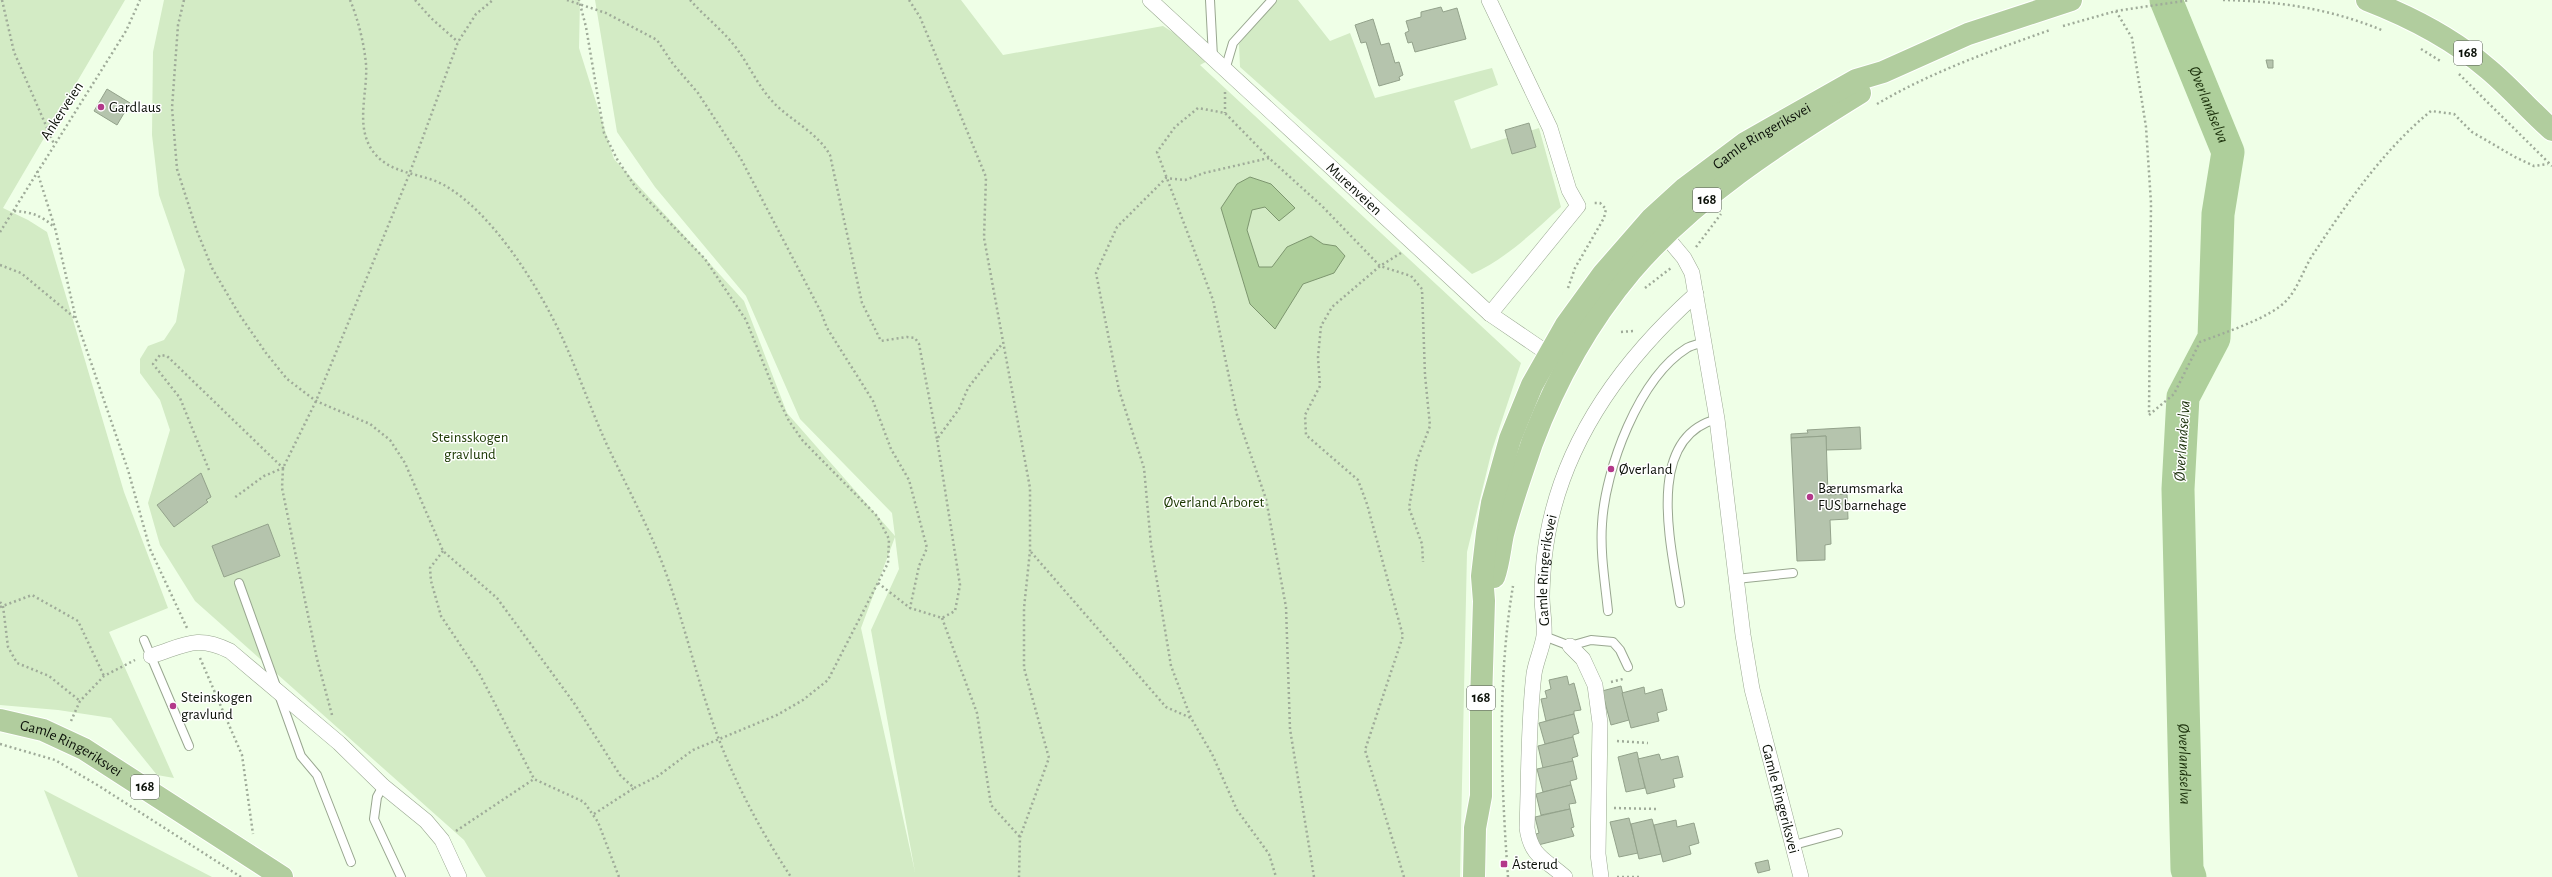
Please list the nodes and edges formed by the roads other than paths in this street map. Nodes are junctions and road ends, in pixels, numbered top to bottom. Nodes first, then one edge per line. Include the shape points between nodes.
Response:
1 (1150, 0) edge
2 (1161, 0) edge
3 (1210, 0) edge
4 (1272, 0) edge
5 (1489, 0) edge
6 (2071, 0) edge
7 (2367, 0) edge
8 (1174, 22) junction
9 (1213, 58) junction
10 (1225, 71) junction
11 (1883, 72) junction
12 (2552, 130) edge
13 (1651, 219) junction
14 (1666, 235) junction
15 (1696, 294) junction
16 (1490, 314) junction
17 (1704, 342) junction
18 (1548, 354) junction
19 (1568, 366) junction
20 (1717, 419) junction
21 (1793, 573) dead end
22 (1736, 579) junction
23 (239, 583) dead end
24 (1484, 601) junction
25 (1680, 603) dead end
26 (1608, 611) dead end
27 (1544, 636) junction
28 (144, 640) dead end
29 (1570, 646) junction
30 (151, 656) junction
31 (1628, 667) dead end
32 (280, 694) junction
33 (0, 720) edge
34 (189, 746) dead end
35 (383, 786) junction
36 (1481, 796) junction
37 (1838, 833) dead end
38 (1794, 845) junction
39 (351, 862) dead end
40 (283, 876) edge
41 (460, 876) edge
42 (401, 877) edge
43 (1474, 877) edge
44 (1489, 877) edge
45 (1565, 877) edge
46 (1601, 877) edge
47 (1801, 877) edge

1 - 8 street, Murenveien
2 - 8 lane
3 - 9 lane
4 - 10 lane via 1233,43
5 - 16 street via 1550,128 1569,190 1578,206
6 - 11 main road, Gamle Ringeriksvei / 168 via 1968,34
7 - 12 main road, 168 via 2427,26 2468,53 2504,83
8 - 9 street, Murenveien
9 - 10 street, Murenveien
10 - 16 street, Murenveien
11 - 13 main road, Gamle Ringeriksvei / 168 via 1856,80 1745,143 1685,188
11 - 14 main road, Gamle Ringeriksvei / 168 via 1864,90 1748,168
13 - 14 street, Gamle Ringeriksvei
13 - 18 main road, Gamle Ringeriksvei / 168 via 1603,274
14 - 15 street, Gamle Ringeriksvei via 1692,273
14 - 19 main road, Gamle Ringeriksvei / 168 via 1631,271 1613,295
15 - 17 street, Gamle Ringeriksvei
15 - 27 street, Gamle Ringeriksvei via 1661,326 1626,366 1592,418 1574,452 1558,493 1544,559
16 - 18 street, Murenveien
17 - 20 street, Gamle Ringeriksvei
17 - 26 lane via 1688,348 1667,366 1629,420 1606,493 1602,523 1602,557
18 - 19 street, Murenveien
18 - 24 main road, Gamle Ringeriksvei / 168 via 1521,412 1498,482 1487,533 1482,576
19 - 24 main road, Gamle Ringeriksvei / 168 via 1533,443 1505,527 1495,575
20 - 22 street, Gamle Ringeriksvei
20 - 25 lane via 1704,422 1684,440 1674,460 1669,479 1666,499
21 - 22 lane
22 - 38 street, Gamle Ringeriksvei via 1752,689
23 - 32 lane
24 - 36 main road, Gamle Ringeriksvei / 168
27 - 29 lane
27 - 45 street, Gamle Ringeriksvei via 1534,673 1527,828 1529,843 1535,854
28 - 30 lane
29 - 31 lane via 1591,640 1613,642
29 - 46 street via 1583,659 1595,685 1600,740 1598,854
30 - 32 street via 193,641 214,643 230,651
30 - 34 lane
32 - 35 street via 339,742
32 - 39 lane via 301,756 317,775
33 - 40 main road, Gamle Ringeriksvei / 168 via 43,730 109,764
35 - 41 street via 426,821 442,840
35 - 42 lane via 377,796 374,819
36 - 43 main road, Gamle Ringeriksvei / 168 via 1475,828
36 - 44 main road, Gamle Ringeriksvei / 168 via 1487,825
37 - 38 lane
38 - 47 street, Gamle Ringeriksvei

